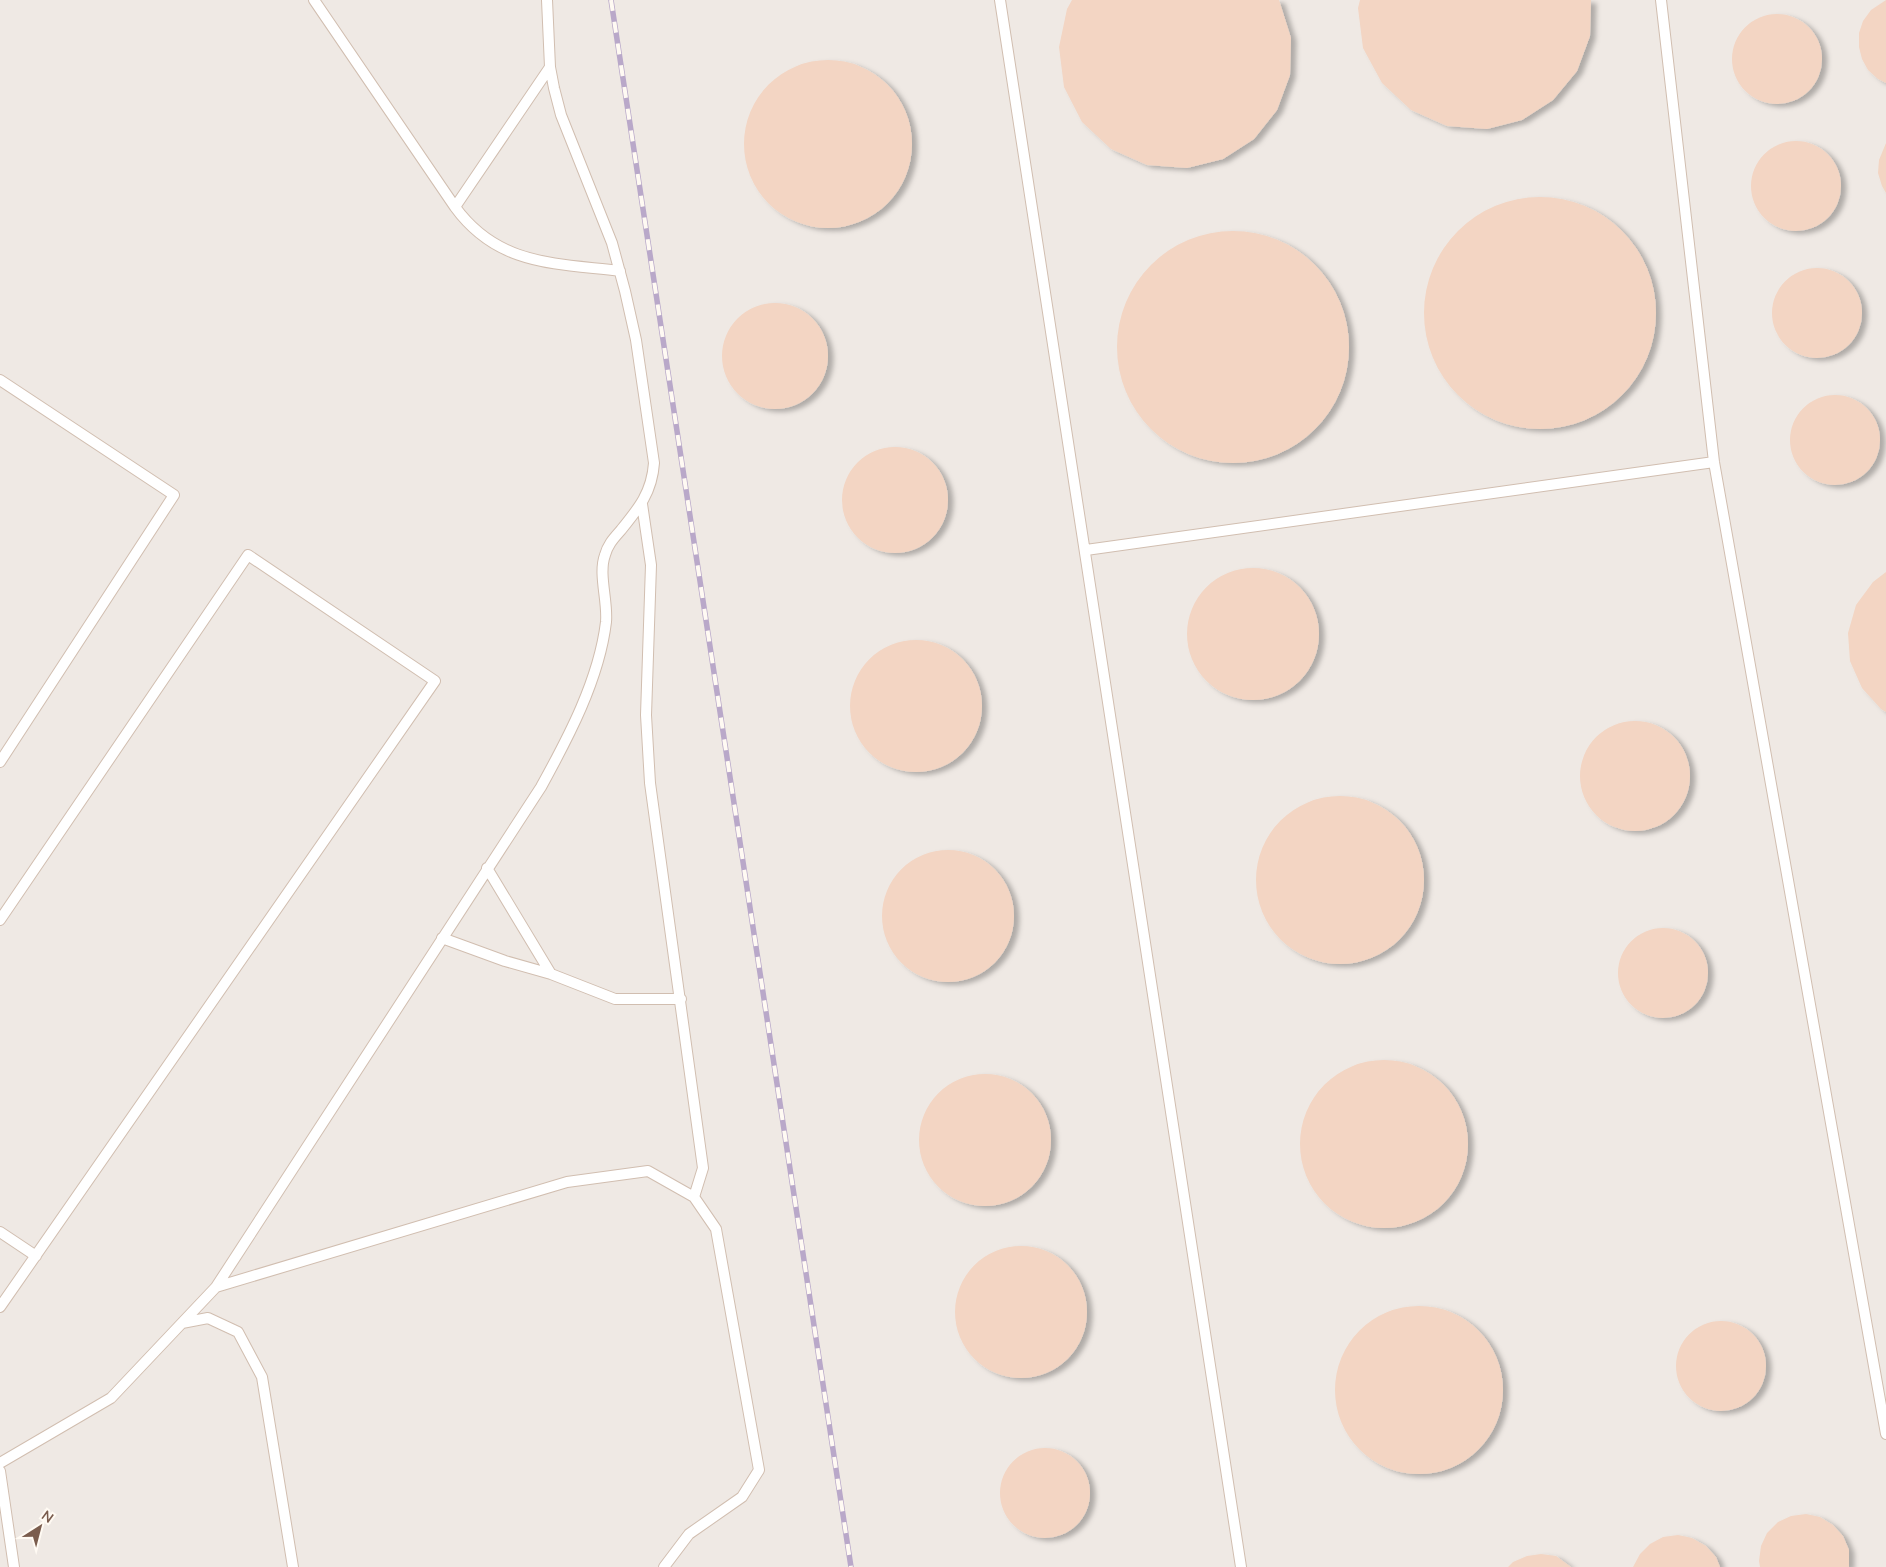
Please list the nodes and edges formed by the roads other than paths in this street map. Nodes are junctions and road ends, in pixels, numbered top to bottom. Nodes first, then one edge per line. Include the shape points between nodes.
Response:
1 (314, 0) edge
2 (547, 0) edge
3 (1000, 0) edge
4 (1661, 0) edge
5 (550, 67) junction
6 (455, 207) junction
7 (620, 271) junction
8 (0, 380) edge
9 (1714, 462) junction
10 (642, 504) junction
11 (1086, 550) junction
12 (0, 762) edge
13 (487, 868) junction
14 (0, 920) edge
15 (442, 938) junction
16 (551, 974) junction
17 (681, 999) junction
18 (694, 1197) junction
19 (0, 1232) edge
20 (36, 1256) junction
21 (216, 1287) junction
22 (0, 1307) edge
23 (182, 1323) junction
24 (1886, 1434) edge
25 (0, 1463) edge
26 (0, 1471) edge
27 (14, 1567) edge
28 (294, 1567) edge
29 (664, 1567) edge
30 (1241, 1567) edge

1 - 6 lane
2 - 5 lane
3 - 11 lane
4 - 9 lane
5 - 6 lane
5 - 7 lane via 561,115 612,242
6 - 7 lane via 482,236 530,260
7 - 10 lane via 636,340 654,463 652,481
8 - 12 lane via 174,495
9 - 11 lane
9 - 24 lane
10 - 13 lane via 608,546 602,562 606,624 586,696 567,740 540,788
10 - 17 lane via 652,565 646,714 650,783
11 - 30 lane
13 - 15 lane
13 - 16 lane
14 - 20 lane via 248,555 435,681
15 - 16 lane
15 - 21 lane
16 - 17 lane via 615,999
17 - 18 lane via 703,1168
18 - 21 lane via 648,1172 567,1182
18 - 29 lane via 716,1229 760,1470 742,1498 689,1534
19 - 20 lane
20 - 22 lane
21 - 23 lane
23 - 25 lane via 111,1398
23 - 28 lane via 208,1318 238,1332 262,1377
26 - 27 lane

